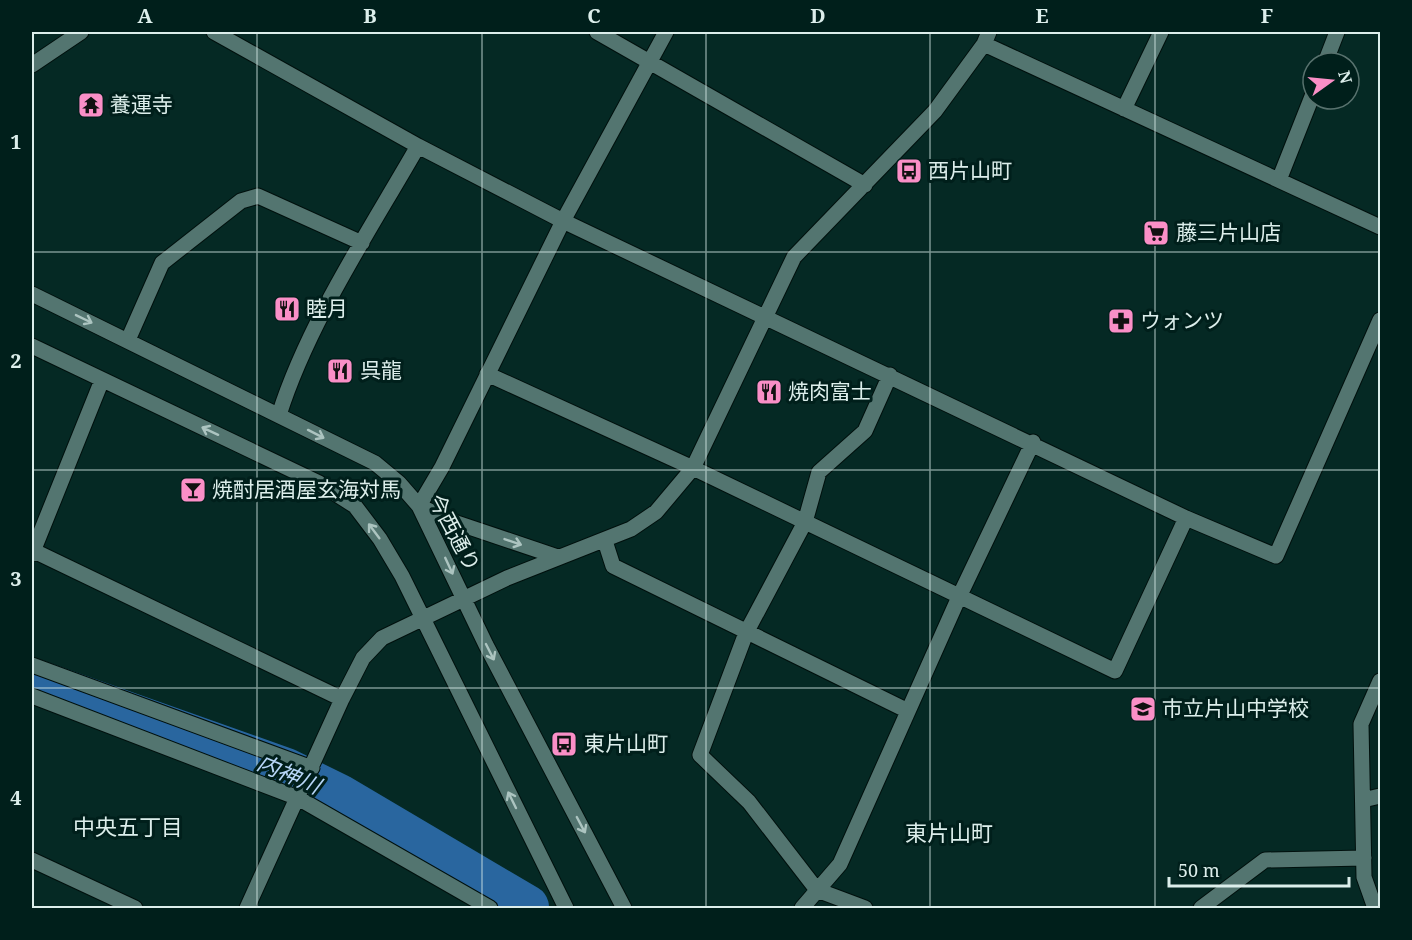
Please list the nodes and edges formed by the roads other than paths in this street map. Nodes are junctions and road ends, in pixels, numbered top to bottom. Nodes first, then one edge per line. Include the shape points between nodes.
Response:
1 (81, 32) edge
2 (214, 32) edge
3 (597, 32) edge
4 (666, 32) edge
5 (1161, 32) edge
6 (1337, 32) edge
7 (987, 38) edge
8 (1330, 51) edge
9 (39, 52) edge
10 (649, 61) junction
11 (32, 65) edge
12 (1124, 109) junction
13 (1306, 111) edge
14 (418, 146) junction
15 (1279, 180) junction
16 (865, 185) junction
17 (563, 221) junction
18 (1380, 227) edge
19 (362, 243) junction
20 (32, 294) edge
21 (767, 316) junction
22 (1380, 320) edge
23 (128, 340) junction
24 (32, 346) edge
25 (487, 374) junction
26 (890, 375) junction
27 (102, 380) junction
28 (279, 415) junction
29 (1033, 442) junction
30 (693, 468) junction
31 (419, 506) junction
32 (1186, 518) junction
33 (805, 522) junction
34 (605, 541) junction
35 (32, 552) edge
36 (558, 557) junction
37 (960, 597) junction
38 (465, 599) junction
39 (423, 618) junction
40 (746, 633) junction
41 (32, 665) edge
42 (1380, 681) edge
43 (32, 696) edge
44 (342, 699) junction
45 (908, 711) junction
46 (311, 769) junction
47 (1380, 796) edge
48 (298, 797) junction
49 (1363, 800) junction
50 (1364, 858) junction
51 (32, 860) edge
52 (817, 890) junction
53 (135, 909) edge
54 (247, 909) edge
55 (490, 909) edge
56 (566, 909) edge
57 (624, 909) edge
58 (802, 909) edge
59 (865, 909) edge
60 (1201, 909) edge
61 (1375, 909) edge

1 - 9 street
2 - 14 street
3 - 10 street
4 - 10 street
5 - 12 street
6 - 8 street
7 - 12 street
7 - 16 street via 935,111
9 - 11 street
10 - 16 street
10 - 17 street
12 - 15 street
13 - 15 street
14 - 17 street
14 - 19 street
15 - 18 street
16 - 21 street via 794,257
17 - 21 street
17 - 25 street
19 - 23 street via 258,196 241,201 162,263
19 - 28 street via 289,385
20 -> 23 street, 今西通り
21 - 26 street
21 - 30 street
22 - 32 street via 1276,556
23 - 28 street, 今西通り
24 - 27 street
25 - 30 street
25 - 31 street
26 - 29 street
26 - 33 street via 865,431 819,472
27 - 35 street
39 -> 27 street via 380,539 354,506 319,483
28 -> 31 street, 今西通り via 375,463
29 - 32 street
29 - 37 street
30 - 33 street
30 - 34 street via 656,512
31 -> 36 street
31 -> 38 street, 今西通り
32 - 37 street via 1115,670
33 - 37 street
33 - 40 street
34 - 36 street
34 - 40 street via 613,566
35 - 44 street
36 - 38 street
37 - 45 street
38 - 39 street
38 -> 57 street, 今西通り
39 - 44 street via 382,638 363,658
56 -> 39 street
40 - 45 street
40 - 52 street via 700,755 749,802
41 - 46 street
42 - 49 street via 1362,724
43 - 48 street
44 - 46 street
45 - 52 street via 840,864
46 - 48 street
47 - 49 street
48 - 54 street
48 - 55 street
49 - 50 street
50 - 60 street via 1265,860
50 - 61 street via 1364,877
51 - 53 street
52 - 58 street
52 - 59 street

